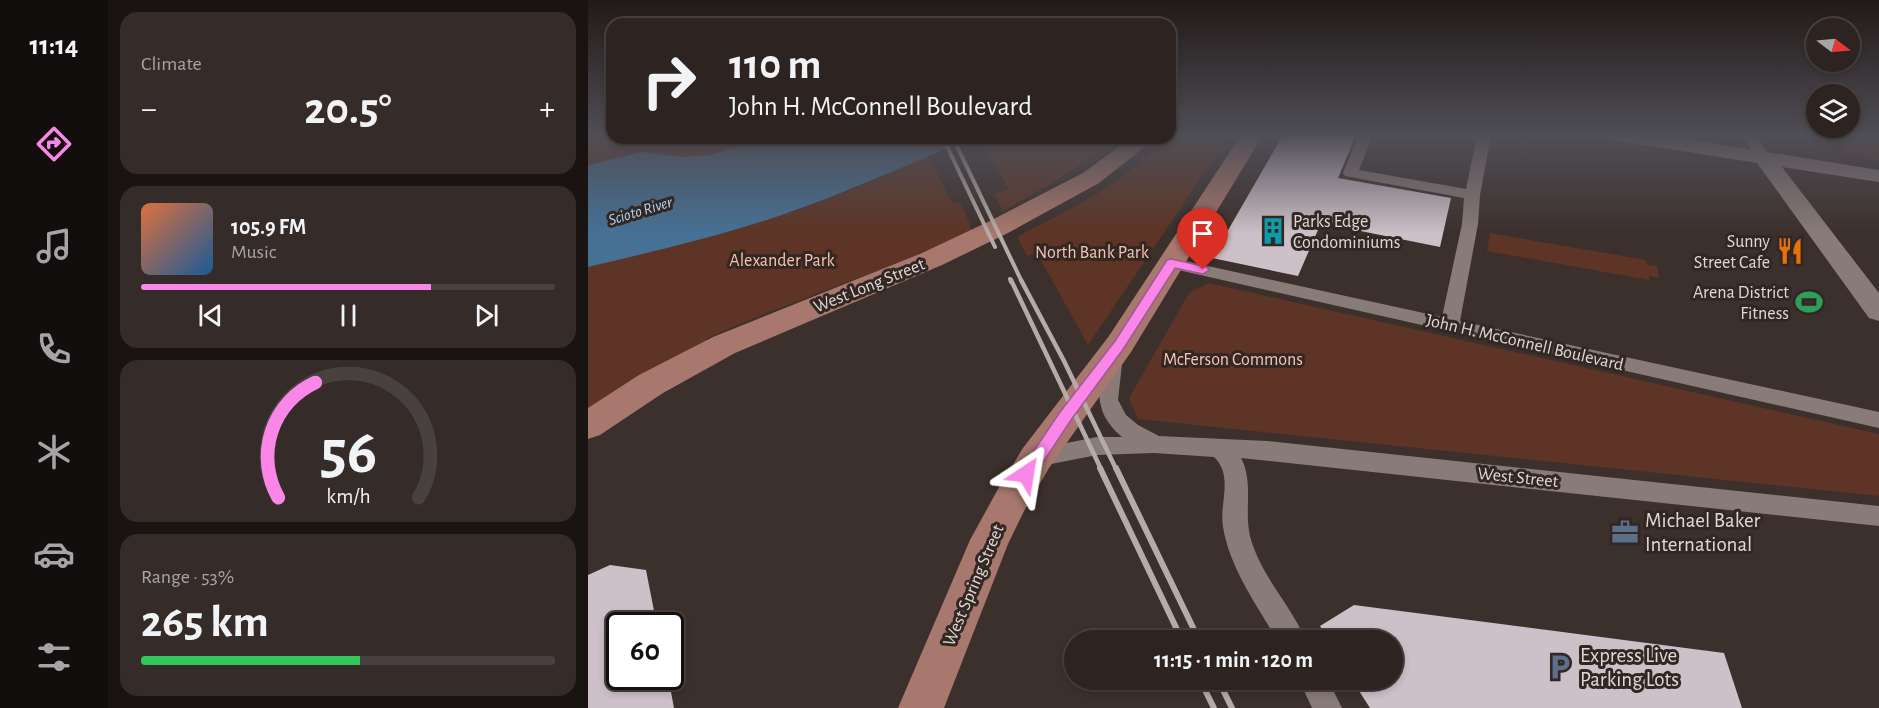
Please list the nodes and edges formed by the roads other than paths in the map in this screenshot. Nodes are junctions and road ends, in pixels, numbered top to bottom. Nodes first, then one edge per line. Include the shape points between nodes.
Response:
1 (1104, 168) edge
2 (1231, 168) edge
3 (1352, 168) edge
4 (1477, 168) edge
5 (1771, 168) edge
6 (1828, 168) edge
7 (1879, 176) edge
8 (1472, 195) junction
9 (1171, 263) junction
10 (1879, 312) edge
11 (1450, 325) junction
12 (1113, 354) junction
13 (1879, 420) edge
14 (588, 425) edge
15 (1156, 445) junction
16 (1221, 449) junction
17 (1036, 458) junction
18 (1879, 516) edge
19 (1286, 630) edge
20 (1319, 690) edge
21 (921, 708) edge
22 (1329, 708) edge

1 - 14 main road, West Long Street via 932,260 724,345 651,384
2 - 9 main road, West Spring Street
3 - 8 street via 1350,172
4 - 8 street
5 - 10 street
6 - 7 street
8 - 11 street
9 - 11 street, John H. McConnell Boulevard
9 - 12 main road, West Spring Street
11 - 13 street, John H. McConnell Boulevard
12 - 15 street, West Street via 1108,400 1121,423
12 - 17 main road, West Spring Street
15 - 16 street, West Street
15 - 17 street, West Street via 1097,446
16 - 18 street, West Street
16 - 19 street via 1236,467 1234,506 1238,540
17 - 21 main road, West Spring Street via 990,540
20 - 22 street

